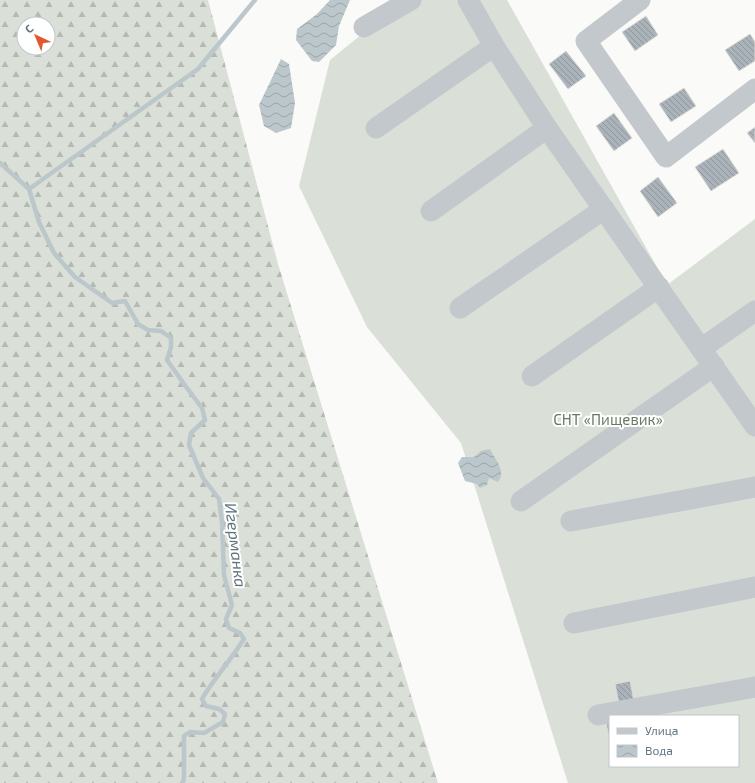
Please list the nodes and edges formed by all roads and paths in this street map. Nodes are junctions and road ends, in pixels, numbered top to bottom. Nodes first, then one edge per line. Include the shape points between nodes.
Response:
1 (411, 0) edge
2 (468, 0) edge
3 (640, 0) edge
4 (364, 27) dead end
5 (494, 46) junction
6 (755, 89) edge
7 (376, 128) dead end
8 (547, 128) junction
9 (604, 209) junction
10 (431, 211) dead end
11 (658, 287) junction
12 (460, 308) dead end
13 (755, 311) edge
14 (702, 348) junction
15 (714, 366) junction
16 (532, 376) dead end
17 (755, 426) edge
18 (755, 487) edge
19 (521, 501) dead end
20 (571, 521) dead end
21 (755, 587) edge
22 (574, 623) dead end
23 (755, 687) edge
24 (598, 715) dead end

1 - 4 street
2 - 5 street
3 - 6 street via 586,41 666,157
5 - 7 street
5 - 8 street
8 - 9 street
8 - 10 street
9 - 11 street
9 - 12 street
11 - 14 street
11 - 16 street
13 - 14 street
14 - 15 street
15 - 17 street
15 - 19 street
18 - 20 street
21 - 22 street
23 - 24 street

